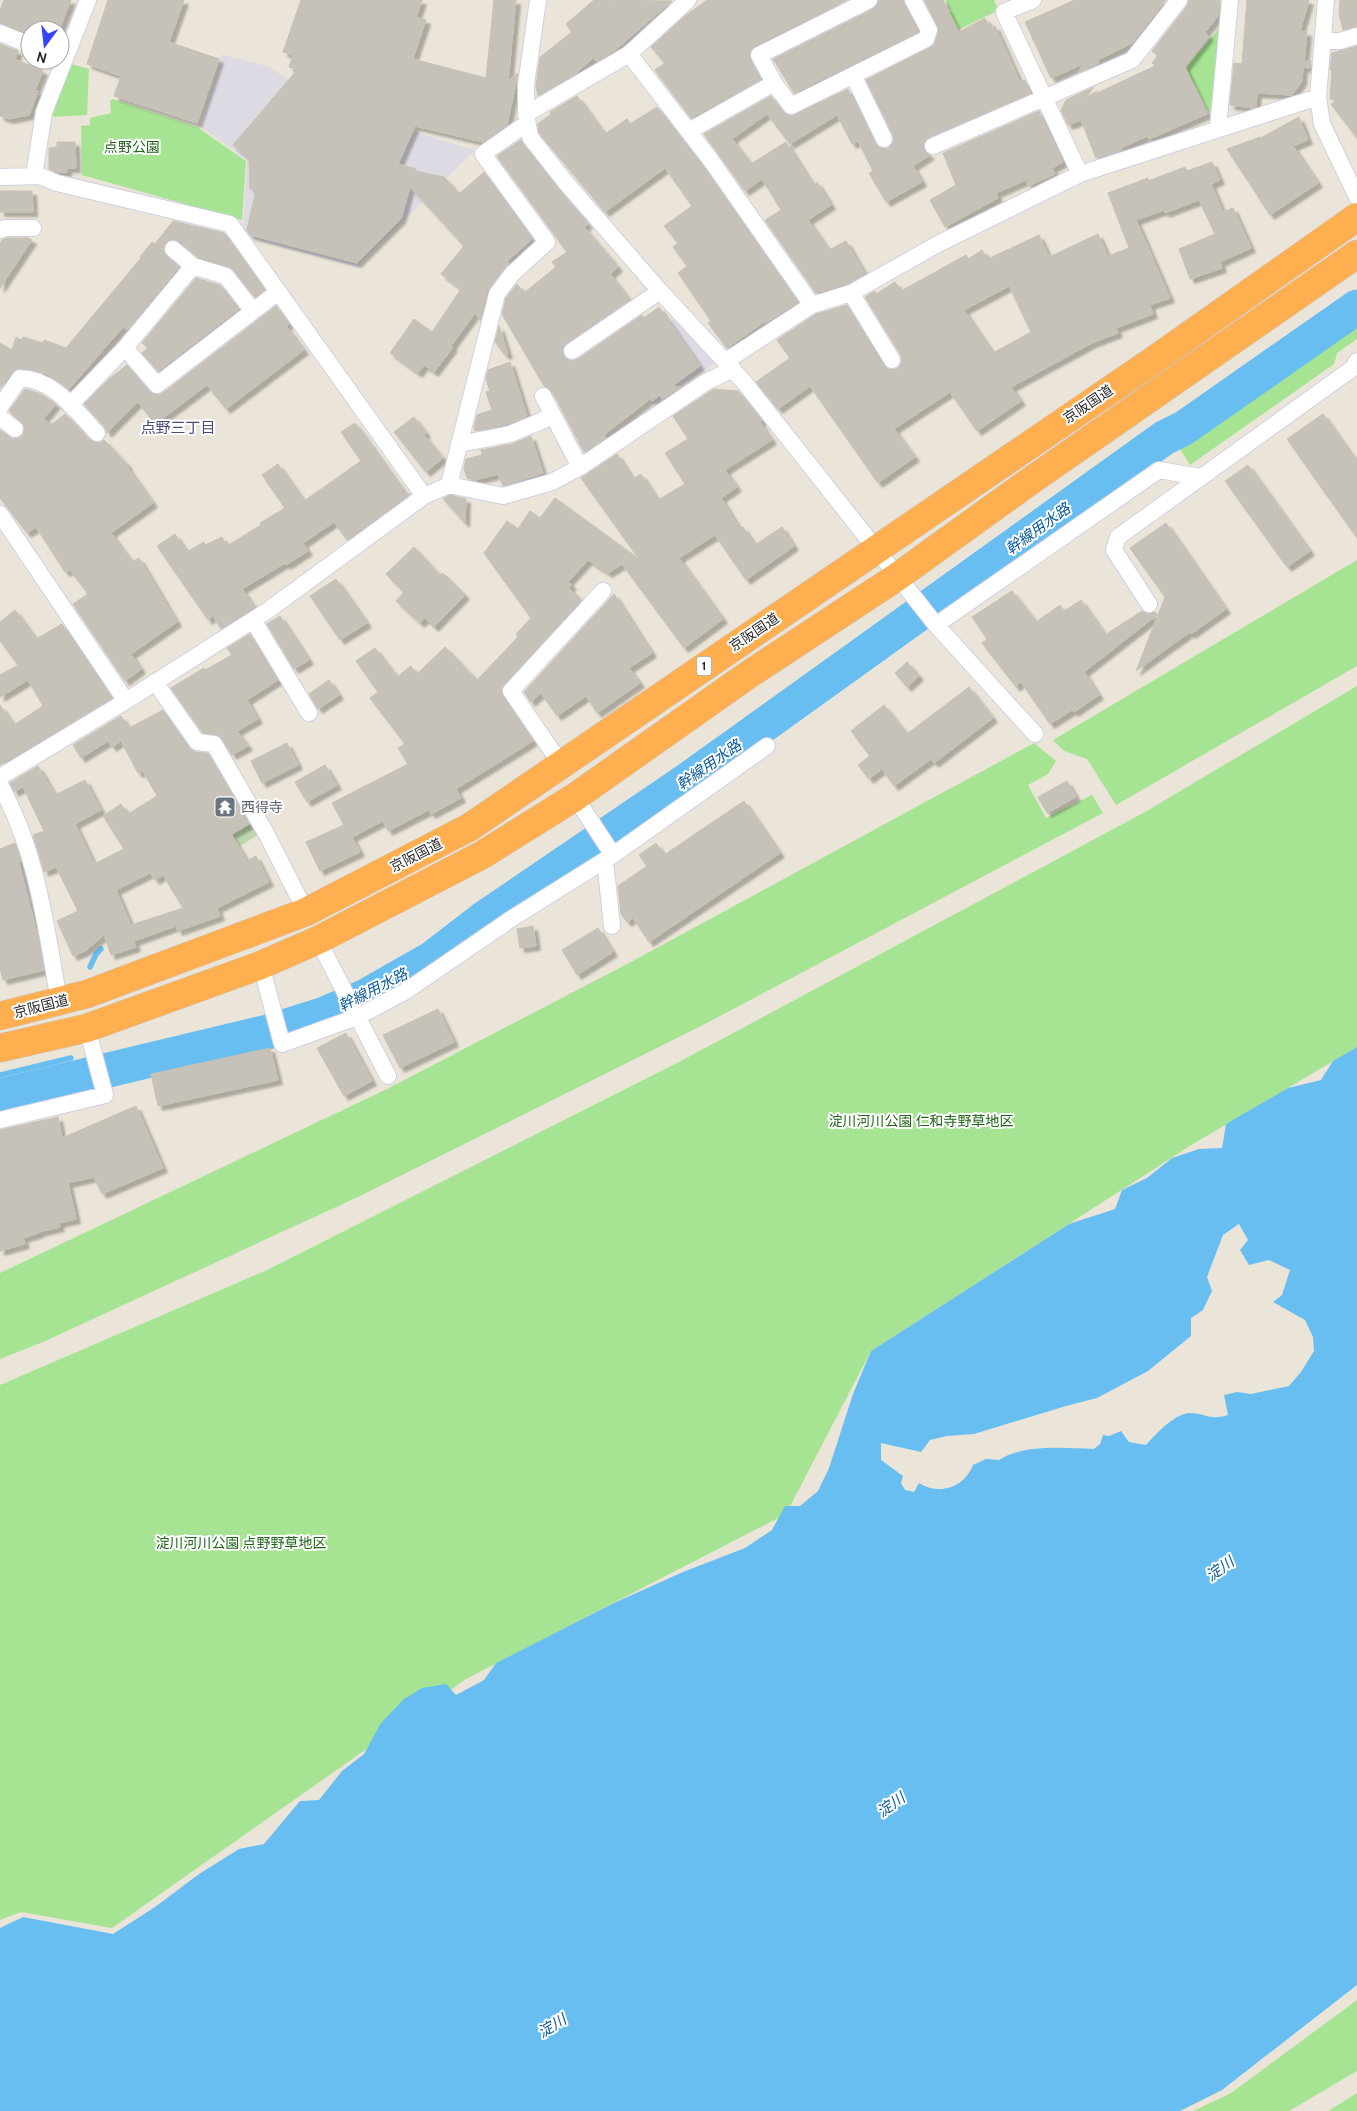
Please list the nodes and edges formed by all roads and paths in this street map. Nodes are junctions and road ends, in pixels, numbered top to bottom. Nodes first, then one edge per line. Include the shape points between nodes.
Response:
1 (88, 0) edge
2 (538, 0) edge
3 (688, 0) edge
4 (869, 0) edge
5 (913, 0) edge
6 (1033, 0) edge
7 (1179, 0) edge
8 (1230, 0) edge
9 (1326, 0) edge
10 (0, 33) edge
11 (1357, 36) edge
12 (70, 40) edge
13 (20, 41) edge
14 (1323, 41) junction
15 (630, 54) junction
16 (58, 70) edge
17 (853, 75) junction
18 (774, 84) junction
19 (1043, 97) junction
20 (1318, 97) junction
21 (526, 119) junction
22 (1218, 128) junction
23 (689, 132) junction
24 (884, 139) dead end
25 (933, 146) dead end
26 (1080, 174) junction
27 (34, 176) junction
28 (0, 177) edge
29 (1357, 197) edge
30 (1357, 217) edge
31 (33, 228) dead end
32 (0, 230) edge
33 (173, 249) dead end
34 (1357, 254) edge
35 (193, 266) junction
36 (660, 291) junction
37 (278, 292) junction
38 (851, 293) junction
39 (812, 304) junction
40 (253, 311) junction
41 (125, 348) junction
42 (572, 350) dead end
43 (892, 360) dead end
44 (1357, 361) edge
45 (729, 365) junction
46 (543, 396) dead end
47 (70, 405) junction
48 (0, 407) edge
49 (553, 416) junction
50 (0, 417) edge
51 (15, 429) dead end
52 (97, 433) dead end
53 (460, 444) junction
54 (580, 467) junction
55 (1200, 477) junction
56 (449, 484) junction
57 (424, 496) junction
58 (0, 514) edge
59 (875, 549) junction
60 (897, 577) junction
61 (603, 591) dead end
62 (1149, 604) dead end
63 (253, 620) junction
64 (934, 623) junction
65 (155, 682) junction
66 (126, 701) junction
67 (309, 713) dead end
68 (1035, 734) dead end
69 (767, 746) dead end
70 (561, 764) junction
71 (0, 777) edge
72 (0, 785) edge
73 (582, 807) junction
74 (609, 857) junction
75 (306, 912) junction
76 (612, 926) dead end
77 (318, 940) junction
78 (261, 965) junction
79 (59, 1001) junction
80 (0, 1016) edge
81 (357, 1017) junction
82 (90, 1040) junction
83 (0, 1048) edge
84 (388, 1076) dead end
85 (0, 1120) edge

1 - 12 street
2 - 21 street via 526,85
3 - 15 street
4 - 18 street via 759,56
5 - 17 street via 929,30 926,39
6 - 19 street via 1004,12
7 - 19 street via 1132,60
8 - 22 street
9 - 14 street
10 - 13 street
11 - 14 street
14 - 20 street
15 - 21 street
15 - 23 street
16 - 27 street via 44,112
17 - 18 street via 791,106
17 - 24 street
18 - 23 street
19 - 25 street
19 - 26 street
20 - 22 street
20 - 29 street via 1322,124
21 - 36 street via 530,137
21 - 53 street via 483,154 547,242 512,274 497,294
22 - 26 street
23 - 39 street
26 - 38 street via 938,244
27 - 28 street
27 - 37 street via 230,224
30 - 59 highway, 京阪国道 / 1 via 1157,358
31 - 32 street
33 - 35 street
34 - 60 highway, 1
35 - 40 street via 226,276
35 - 41 street
36 - 42 street
36 - 45 street
37 - 40 street
37 - 57 street
38 - 39 street
38 - 43 street
39 - 45 street
40 - 41 street via 157,385
41 - 47 street
44 - 55 street via 1353,368
45 - 54 street
45 - 59 street
46 - 49 street
47 - 48 street via 54,389 33,378 20,378
47 - 52 street
49 - 53 street via 510,434
49 - 54 street
50 - 51 street
53 - 56 street
54 - 56 street via 552,482 503,496
55 - 62 street via 1118,537 1114,550
55 - 64 street via 1159,470
56 - 57 street
57 - 63 street
58 - 66 street
59 - 60 street
59 - 70 highway, 京阪国道 / 1
60 - 64 street
60 - 73 highway, 1 via 748,675
61 - 70 street via 511,691
63 - 65 street
63 - 67 street
64 - 68 street
65 - 66 street
65 - 75 street via 197,742 214,744 267,835
66 - 71 street
69 - 74 street
70 - 75 highway, 京阪国道 / 1 via 470,827
72 - 79 street via 9,800 40,890
73 - 74 street
73 - 77 highway, 1
74 - 76 street
74 - 81 street via 406,991
75 - 79 highway, 京阪国道 / 1 via 87,994
77 - 78 highway, 1
77 - 81 street
78 - 81 street via 282,1044
78 - 82 highway, 1
79 - 80 highway, 京阪国道 / 1
81 - 84 street
82 - 83 highway, 1
82 - 85 street via 105,1096

